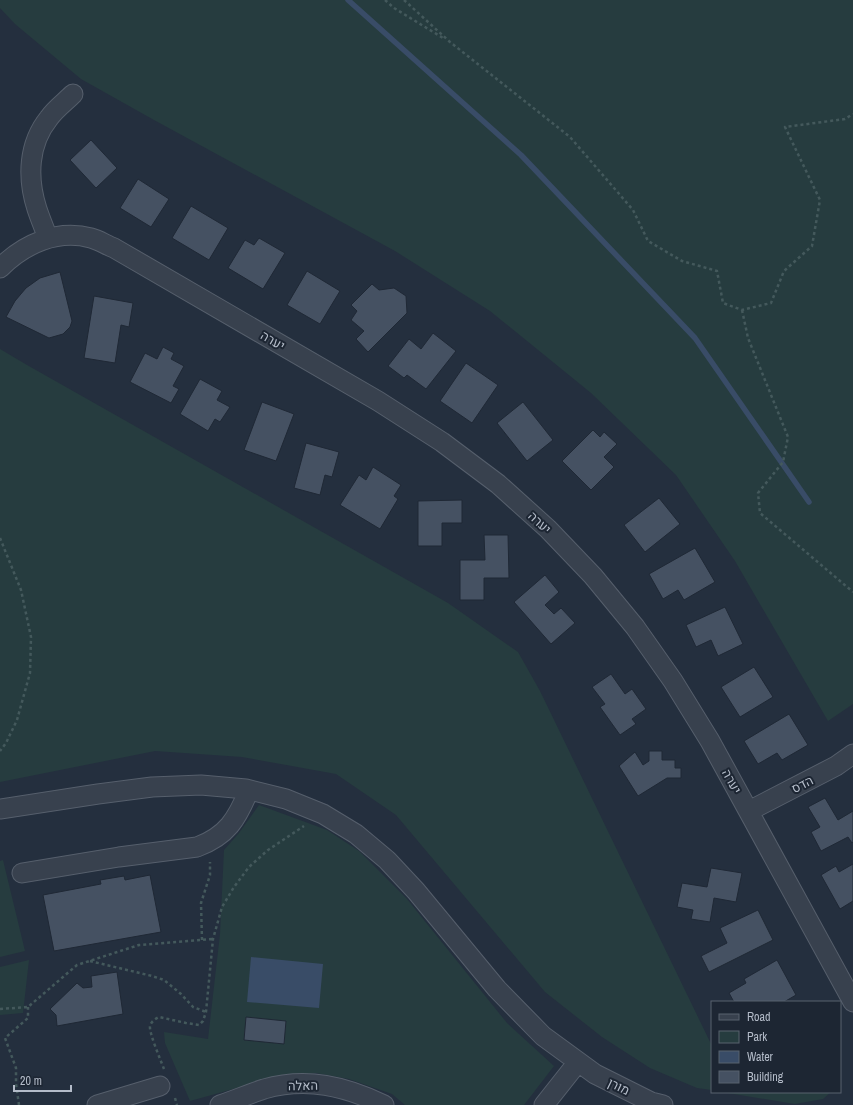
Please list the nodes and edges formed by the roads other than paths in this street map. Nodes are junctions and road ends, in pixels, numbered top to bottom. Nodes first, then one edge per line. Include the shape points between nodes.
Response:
1 (73, 94) dead end
2 (48, 238) junction
3 (0, 268) edge
4 (853, 754) edge
5 (249, 790) junction
6 (0, 810) edge
7 (749, 811) junction
8 (22, 873) dead end
9 (853, 1002) edge
10 (578, 1062) junction
11 (162, 1077) road end
12 (343, 1097) edge
13 (137, 1099) edge
14 (97, 1105) edge
15 (220, 1105) edge
16 (384, 1105) edge
17 (544, 1105) edge
18 (663, 1105) edge

1 - 2 street via 50,116 41,129 34,144 31,161 37,208
2 - 3 street, יערה via 28,246 9,258
2 - 7 street, יערה via 69,235 91,238 114,248 378,401 442,442 498,484 553,534 593,576 635,627 710,740
4 - 7 street, הדס via 836,766
5 - 6 street, מורן via 201,785 152,787
5 - 8 street via 232,823 221,835 207,844
5 - 10 street, מורן via 286,799 322,814 356,834 387,860 416,891 497,988 543,1036
7 - 9 street, יערה
10 - 17 street
10 - 18 street, מורן via 595,1074 651,1102
11 - 13 street
12 - 15 street, האלה via 326,1085 285,1085 265,1089
12 - 16 street, האלה via 366,1096
13 - 14 street

